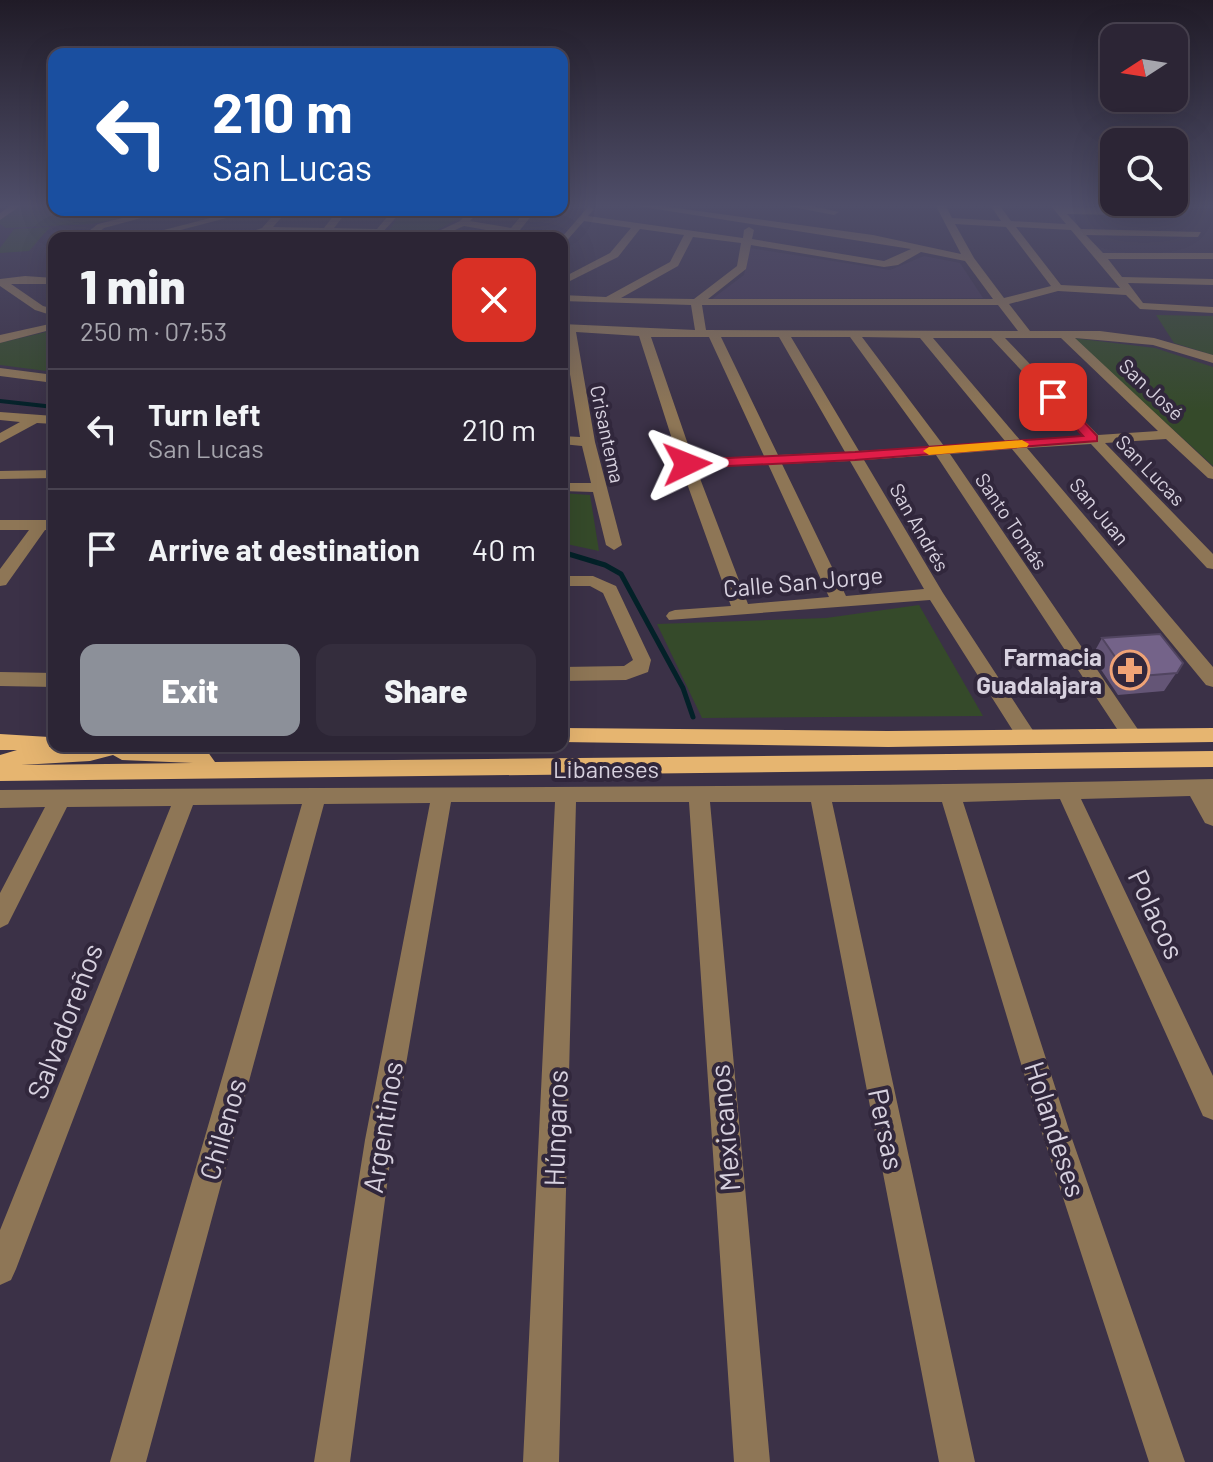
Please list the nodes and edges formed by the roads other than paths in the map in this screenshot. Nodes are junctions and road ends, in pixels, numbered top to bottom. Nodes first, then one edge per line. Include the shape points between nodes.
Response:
1 (35, 274) edge
2 (656, 274) edge
3 (735, 274) edge
4 (981, 274) edge
5 (1047, 274) edge
6 (1114, 274) edge
7 (25, 279) junction
8 (1118, 280) junction
9 (48, 281) edge
10 (0, 282) edge
11 (1213, 282) edge
12 (1058, 288) junction
13 (1127, 292) junction
14 (568, 298) edge
15 (608, 301) junction
16 (696, 302) junction
17 (1002, 302) junction
18 (1213, 310) edge
19 (48, 311) edge
20 (48, 327) edge
21 (568, 329) edge
22 (644, 333) junction
23 (1025, 333) junction
24 (708, 334) junction
25 (783, 334) junction
26 (853, 334) junction
27 (923, 334) junction
28 (994, 334) junction
29 (1063, 334) junction
30 (0, 339) edge
31 (1213, 359) edge
32 (568, 365) edge
33 (0, 372) edge
34 (48, 378) edge
35 (568, 399) edge
36 (580, 400) junction
37 (0, 416) edge
38 (34, 419) junction
39 (48, 420) edge
40 (1171, 434) junction
41 (0, 439) edge
42 (1093, 439) junction
43 (568, 440) edge
44 (588, 442) junction
45 (1018, 444) junction
46 (940, 450) junction
47 (855, 456) junction
48 (773, 461) junction
49 (687, 464) junction
50 (48, 474) edge
51 (0, 475) edge
52 (1213, 475) edge
53 (568, 487) edge
54 (599, 488) junction
55 (0, 525) edge
56 (47, 525) edge
57 (614, 545) dead end
58 (1213, 564) edge
59 (0, 581) edge
60 (568, 581) edge
61 (935, 594) junction
62 (840, 602) junction
63 (741, 610) junction
64 (675, 616) dead end
65 (568, 674) edge
66 (0, 679) edge
67 (48, 680) edge
68 (1213, 680) edge
69 (568, 735) edge
70 (1213, 735) edge
71 (1132, 736) junction
72 (1027, 737) junction
73 (48, 741) edge
74 (0, 742) edge
75 (100, 752) edge
76 (190, 752) edge
77 (1213, 759) edge
78 (0, 763) edge
79 (208, 769) junction
80 (0, 773) edge
81 (1205, 788) edge
82 (1067, 791) junction
83 (442, 794) junction
84 (566, 794) junction
85 (699, 794) junction
86 (950, 794) junction
87 (820, 795) junction
88 (186, 796) junction
89 (315, 796) junction
90 (0, 799) edge
91 (60, 799) junction
92 (1213, 817) edge
93 (0, 917) edge
94 (1213, 1106) edge
95 (0, 1269) edge
96 (128, 1462) edge
97 (332, 1462) edge
98 (541, 1462) edge
99 (752, 1462) edge
100 (957, 1462) edge
101 (1167, 1462) edge

1 - 7 street
2 - 15 street
3 - 16 street
4 - 17 street
5 - 12 street
6 - 8 street
7 - 9 street
7 - 10 street
8 - 11 street
8 - 13 street
10 - 19 street
12 - 13 street
12 - 17 street
13 - 18 street via 1140,306
14 - 15 street
15 - 16 street
16 - 17 street
16 - 24 street
17 - 23 street
20 - 30 street
21 - 22 street
22 - 24 street
22 - 49 street
23 - 28 street
23 - 29 street
24 - 25 street
24 - 48 street
25 - 26 street
25 - 47 street, San Andrés
26 - 27 street
26 - 46 street, Santo Tomás
27 - 28 street
27 - 45 street, San Juan
28 - 42 street, San Lucas
29 - 31 street via 1144,340
29 - 40 street, San José
32 - 36 street, Crisantema
33 - 34 street
35 - 36 street
36 - 44 street, Crisantema
37 - 38 street
38 - 39 street
38 - 41 street
40 - 42 street
40 - 52 street, San José
42 - 45 street
42 - 58 street, San Lucas
43 - 44 street
44 - 54 street, Crisantema
45 - 46 street
45 - 68 street, San Juan
46 - 47 street
46 - 71 street, Santo Tomás
47 - 48 street
47 - 61 street, San Andrés
48 - 49 street
48 - 62 street
49 - 63 street
50 - 51 street
53 - 54 street
54 - 57 street, Crisantema
55 - 56 street
56 - 59 street
60 - 65 street via 593,581 610,590 642,660 641,667 626,673
61 - 62 street, Calle San Jorge
61 - 72 street, San Andrés
62 - 63 street, Calle San Jorge
63 - 64 street, Calle San Jorge
66 - 67 street
69 - 72 main road, Libaneses
70 - 71 main road, Libaneses
71 - 72 main road, Libaneses
73 - 74 main road
75 - 78 main road via 23,754
76 - 79 main road via 203,757
77 - 79 main road, Libaneses
79 - 80 main road, Libaneses
81 - 82 street, Libaneses
81 - 92 street
82 - 86 street, Libaneses
82 - 94 street, Polacos
83 - 84 street, Libaneses
83 - 89 street, Libaneses
83 - 97 street, Argentinos via 379,1140
84 - 85 street, Libaneses
84 - 98 street, Húngaros
85 - 87 street, Libaneses
85 - 99 street, Mexicanos
86 - 87 street, Libaneses
86 - 101 street, Holandeses
87 - 100 street, Persas
88 - 89 street, Libaneses
88 - 91 street, Libaneses
88 - 95 street, Salvadoreños
89 - 96 street, Chilenos
90 - 91 street, Libaneses
91 - 93 street

